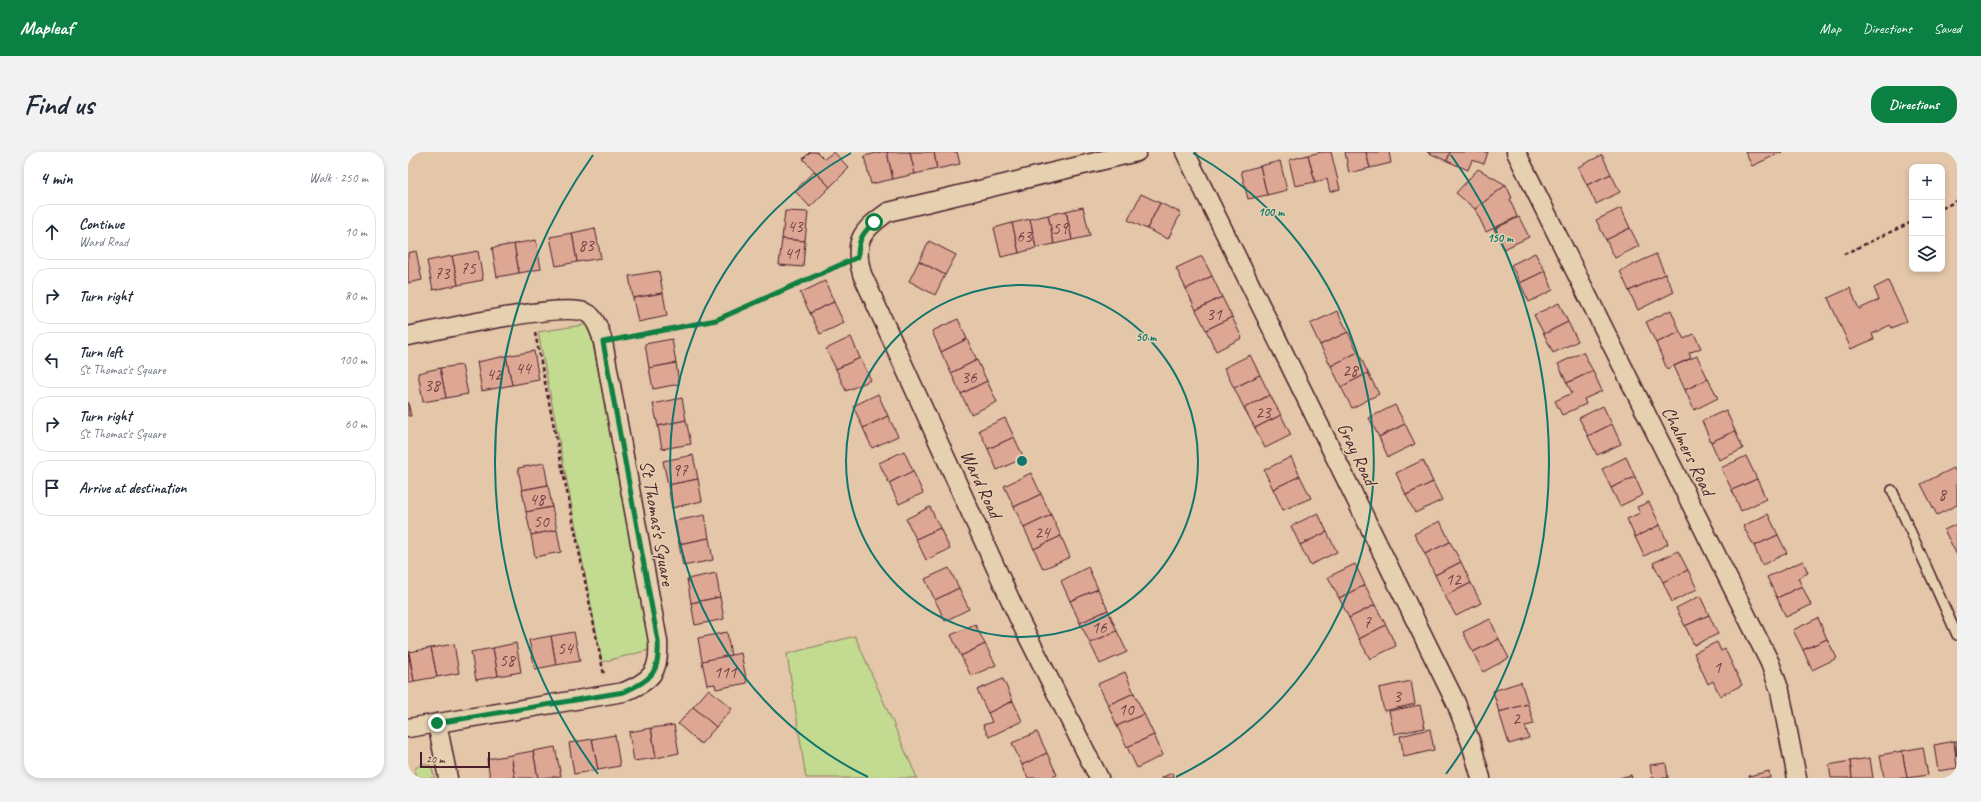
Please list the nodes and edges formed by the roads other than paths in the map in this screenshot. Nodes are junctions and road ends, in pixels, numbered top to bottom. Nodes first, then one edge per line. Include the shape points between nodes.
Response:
1 (1137, 152) edge
2 (1185, 152) edge
3 (1516, 152) edge
4 (408, 336) edge
5 (1892, 490) dead end
6 (1957, 635) edge
7 (437, 723) junction
8 (408, 728) edge
9 (448, 778) edge
10 (1100, 778) edge
11 (1481, 778) edge
12 (1797, 778) edge

1 - 10 street, Ward Road via 888,212 863,232 858,244 862,274 1020,621
2 - 11 street, Gray Road via 1456,703
3 - 12 street, Chalmers Road via 1770,664 1780,691
4 - 7 street, St Thomas's Square via 532,312 577,309 588,313 603,342 658,641 659,658 653,674 642,684 624,692
5 - 6 lane
7 - 8 street, St Thomas's Square
7 - 9 street

